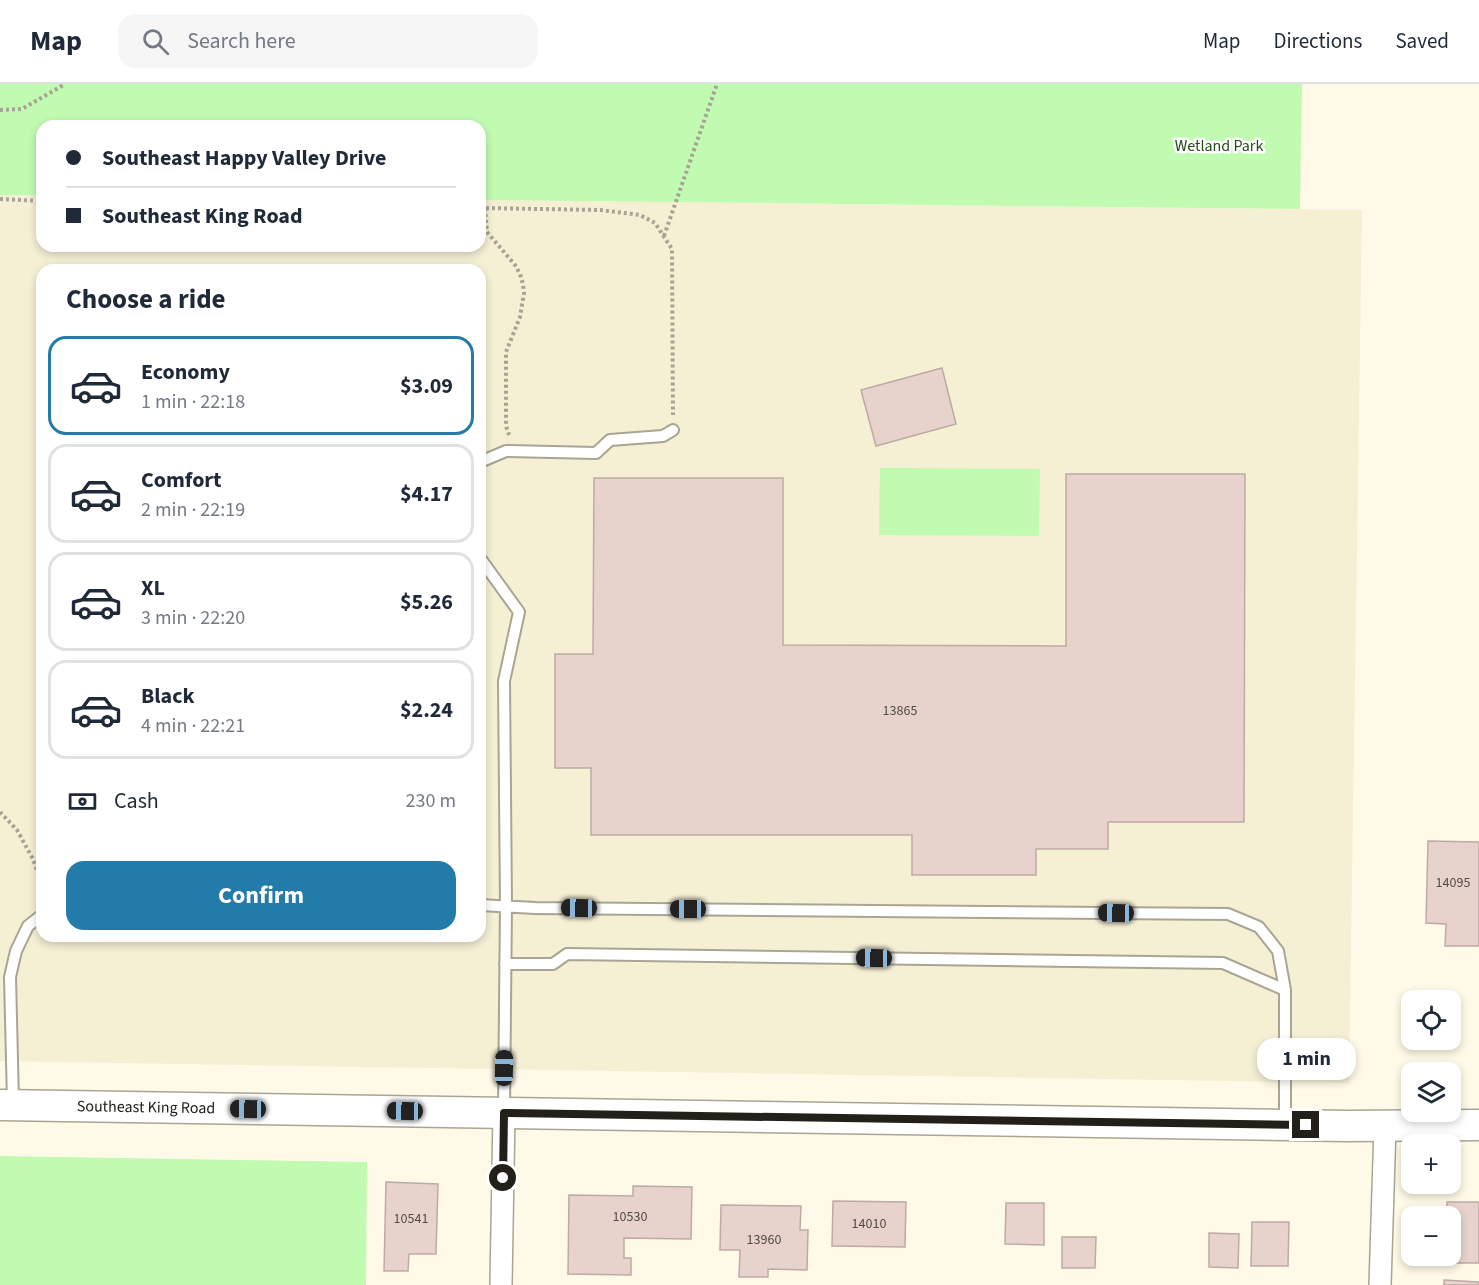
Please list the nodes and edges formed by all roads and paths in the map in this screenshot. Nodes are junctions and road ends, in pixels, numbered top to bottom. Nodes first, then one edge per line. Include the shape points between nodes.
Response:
1 (65, 84) edge
2 (717, 84) edge
3 (0, 110) edge
4 (0, 200) edge
5 (36, 201) edge
6 (486, 208) edge
7 (486, 227) edge
8 (664, 236) junction
9 (673, 430) joint
10 (506, 451) junction
11 (486, 459) edge
12 (486, 566) edge
13 (0, 812) edge
14 (36, 868) edge
15 (486, 904) edge
16 (506, 905) junction
17 (36, 920) edge
18 (505, 964) junction
19 (1285, 990) junction
20 (6, 1105) edge
21 (504, 1113) junction
22 (1285, 1125) junction
23 (1479, 1125) edge
24 (1385, 1127) junction
25 (501, 1285) edge
26 (1380, 1285) edge

1 - 3 path via 22,109
2 - 8 path
4 - 5 path
6 - 8 path via 600,210 640,215 655,223
7 - 10 path via 515,264 524,293 520,317 506,352
8 - 9 path via 672,249
9 - 10 lane via 663,436 610,440 596,453
10 - 11 lane
12 - 16 lane via 519,612 504,681
13 - 14 path via 17,830
15 - 16 lane
16 - 18 lane
16 - 19 lane via 1228,914 1259,927 1278,951
17 - 20 lane via 28,926 16,951 10,977
18 - 19 lane via 554,964 567,954 1223,963
18 - 21 lane
19 - 22 lane
20 - 21 main road, Southeast King Road
21 - 22 main road, Southeast King Road
21 - 25 street
22 - 24 main road, Southeast King Road
23 - 24 main road, Southeast King Road
24 - 26 street

